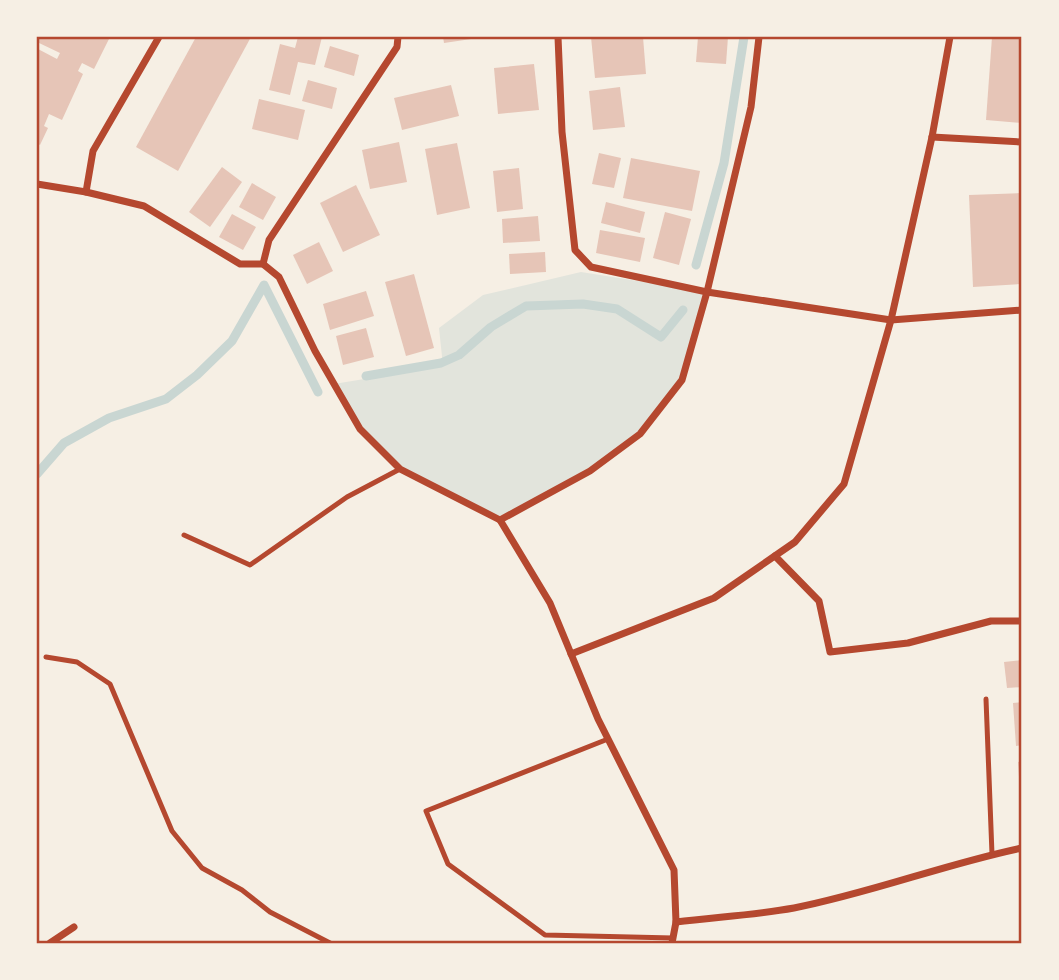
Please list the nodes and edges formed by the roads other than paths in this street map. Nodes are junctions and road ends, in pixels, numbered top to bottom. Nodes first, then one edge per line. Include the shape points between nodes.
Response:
1 (159, 37) edge
2 (398, 37) edge
3 (558, 37) edge
4 (759, 37) edge
5 (950, 37) edge
6 (932, 137) junction
7 (1022, 142) edge
8 (37, 184) edge
9 (86, 192) junction
10 (263, 264) junction
11 (707, 292) junction
12 (1022, 310) edge
13 (891, 320) junction
14 (400, 469) junction
15 (500, 520) junction
16 (184, 535) dead end
17 (775, 556) junction
18 (1022, 621) edge
19 (571, 654) junction
20 (46, 657) dead end
21 (986, 699) dead end
22 (608, 739) junction
23 (1022, 848) edge
24 (992, 854) junction
25 (676, 922) junction
26 (74, 927) dead end
27 (673, 941) edge
28 (50, 943) edge
29 (330, 943) edge

1 - 9 street via 93,151
2 - 10 street via 397,47 270,240
3 - 11 street via 562,132 575,250 591,267
4 - 11 street via 751,107
5 - 6 street
6 - 7 street
6 - 13 street
8 - 9 street
9 - 10 street via 144,206 240,264
10 - 14 street via 279,277 360,429
11 - 13 street
11 - 15 street via 682,380 640,434 590,471
12 - 13 street
13 - 17 street via 844,484 796,542
14 - 15 street
14 - 16 lane via 346,497 250,565
15 - 19 street via 550,603
17 - 18 street via 818,601 830,652 908,643 991,621
17 - 19 street via 714,598
19 - 22 street
20 - 29 lane via 77,662 110,684 172,831 202,868 270,912
21 - 24 lane
22 - 25 street via 674,870
22 - 27 lane via 426,811 448,864 545,935
23 - 24 street
24 - 25 street via 793,908
25 - 27 street
26 - 28 street

